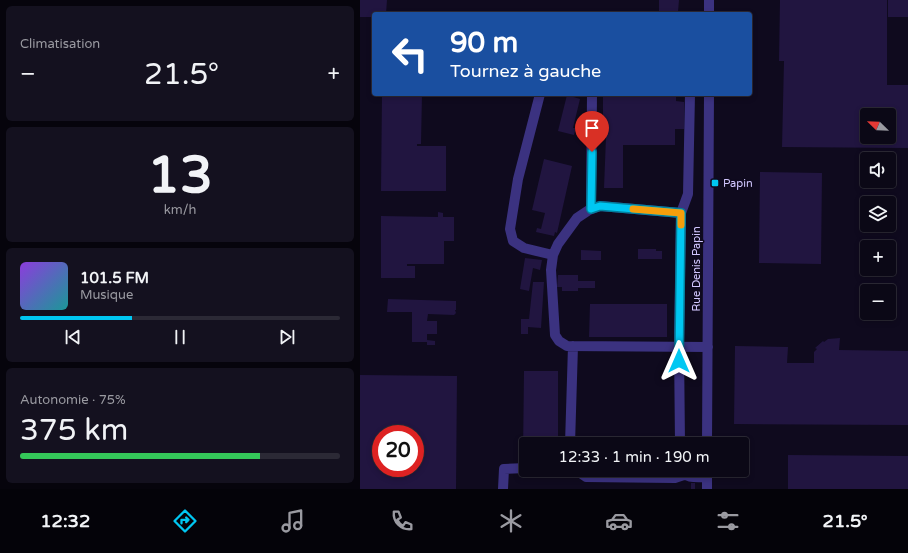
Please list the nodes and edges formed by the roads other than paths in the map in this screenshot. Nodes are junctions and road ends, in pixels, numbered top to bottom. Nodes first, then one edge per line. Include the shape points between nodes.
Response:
1 (709, 0) edge
2 (709, 12) edge
3 (539, 96) edge
4 (592, 96) edge
5 (690, 96) edge
6 (709, 96) edge
7 (591, 209) junction
8 (681, 213) junction
9 (553, 255) junction
10 (573, 346) junction
11 (679, 347) junction
12 (708, 347) junction
13 (570, 437) edge
14 (680, 437) edge
15 (707, 437) edge
16 (519, 468) edge
17 (586, 477) edge
18 (676, 477) edge
19 (707, 477) edge
20 (503, 489) edge
21 (707, 489) edge

1 - 2 street
3 - 9 street via 518,179 510,229 513,241 524,248
4 - 7 street
5 - 8 street via 688,194
6 - 12 street, Rue Denis Papin
7 - 8 street via 600,206
7 - 9 street via 578,218 558,244
8 - 11 street
9 - 10 street via 551,270 555,335 567,346
10 - 11 street
10 - 13 street
11 - 12 street
11 - 14 street
12 - 15 street, Rue Denis Papin
16 - 20 street via 504,469
17 - 18 street
19 - 21 street

